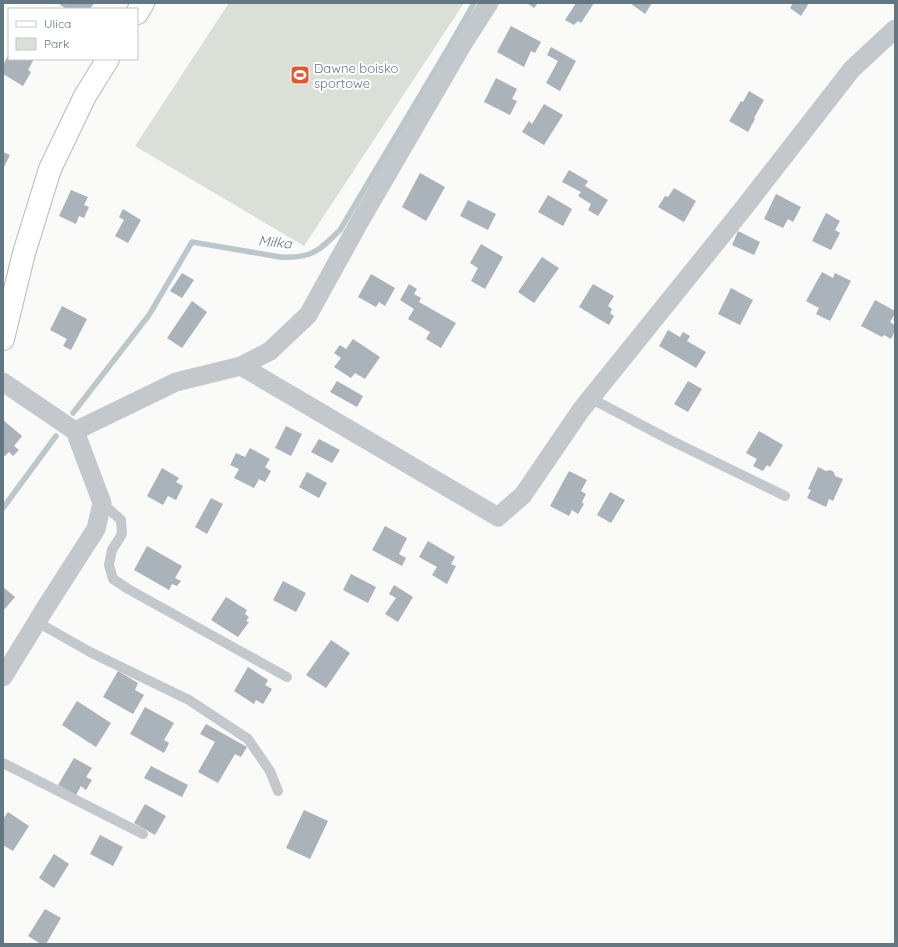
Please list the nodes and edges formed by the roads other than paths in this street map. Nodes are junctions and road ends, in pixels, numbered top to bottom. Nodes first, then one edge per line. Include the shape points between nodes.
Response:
1 (489, 3) edge
2 (895, 29) edge
3 (107, 60) edge
4 (3, 339) edge
5 (241, 366) junction
6 (3, 382) edge
7 (590, 398) junction
8 (75, 431) junction
9 (785, 496) dead end
10 (102, 503) junction
11 (37, 622) junction
12 (3, 677) edge
13 (288, 677) dead end
14 (3, 763) edge
15 (278, 791) dead end
16 (143, 834) dead end

1 - 5 street via 308,315 270,351
2 - 7 street via 852,69 743,210
3 - 4 street via 85,96 50,169 24,253
5 - 7 street via 498,517 523,495
5 - 8 street via 176,382
6 - 8 street
7 - 9 lane
8 - 10 street
10 - 11 street via 96,529
10 - 13 lane via 121,520 122,534 112,550 108,565 113,579
11 - 12 street
11 - 15 lane via 90,652 189,700 248,739 270,771
14 - 16 lane

